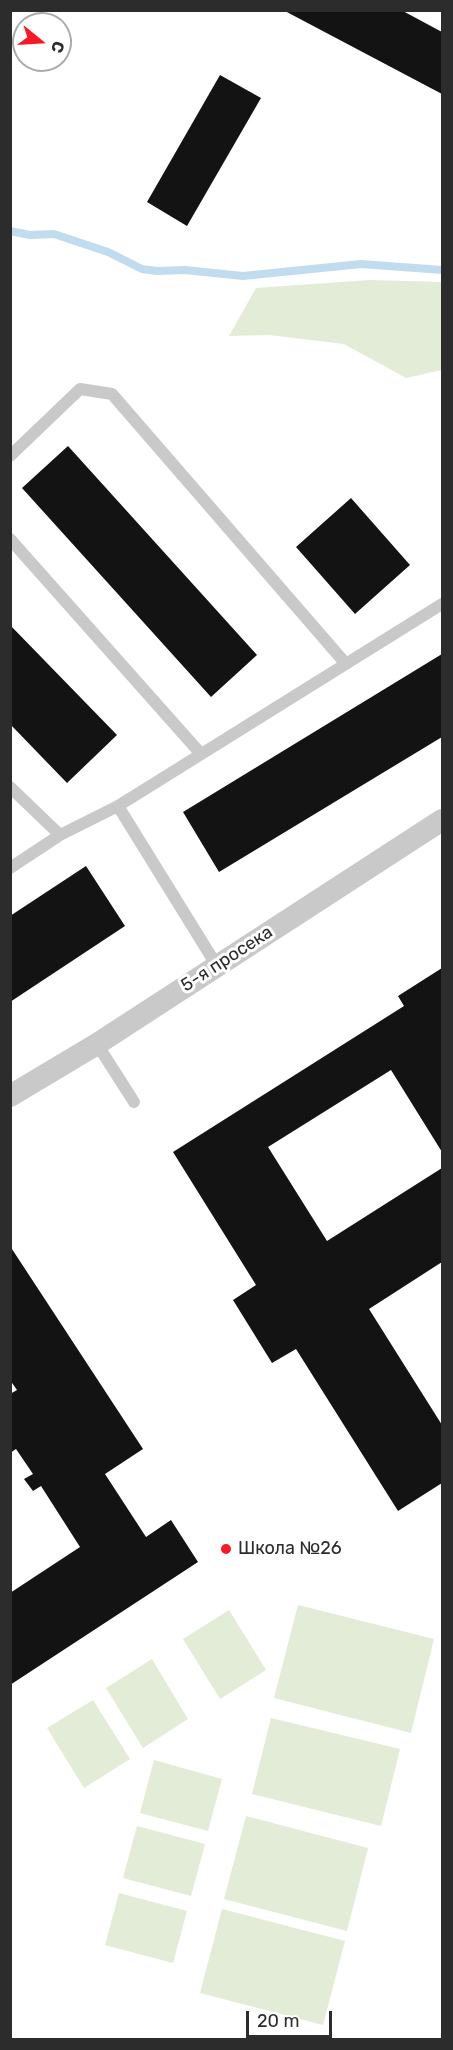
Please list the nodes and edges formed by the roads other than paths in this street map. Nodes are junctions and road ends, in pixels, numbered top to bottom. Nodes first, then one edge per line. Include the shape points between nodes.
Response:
1 (10, 456) edge
2 (10, 539) edge
3 (442, 604) edge
4 (346, 664) junction
5 (201, 754) junction
6 (10, 787) edge
7 (118, 806) junction
8 (442, 820) edge
9 (60, 835) junction
10 (10, 868) edge
11 (217, 966) junction
12 (97, 1044) junction
13 (10, 1096) edge
14 (134, 1102) dead end

1 - 4 lane via 80,389 112,394
2 - 5 lane
3 - 4 lane
4 - 5 lane
5 - 7 lane
6 - 9 lane
7 - 9 lane
7 - 11 lane
8 - 11 street, 5-я просека
9 - 10 lane
11 - 12 street, 5-я просека
12 - 13 street, 5-я просека
12 - 14 lane

